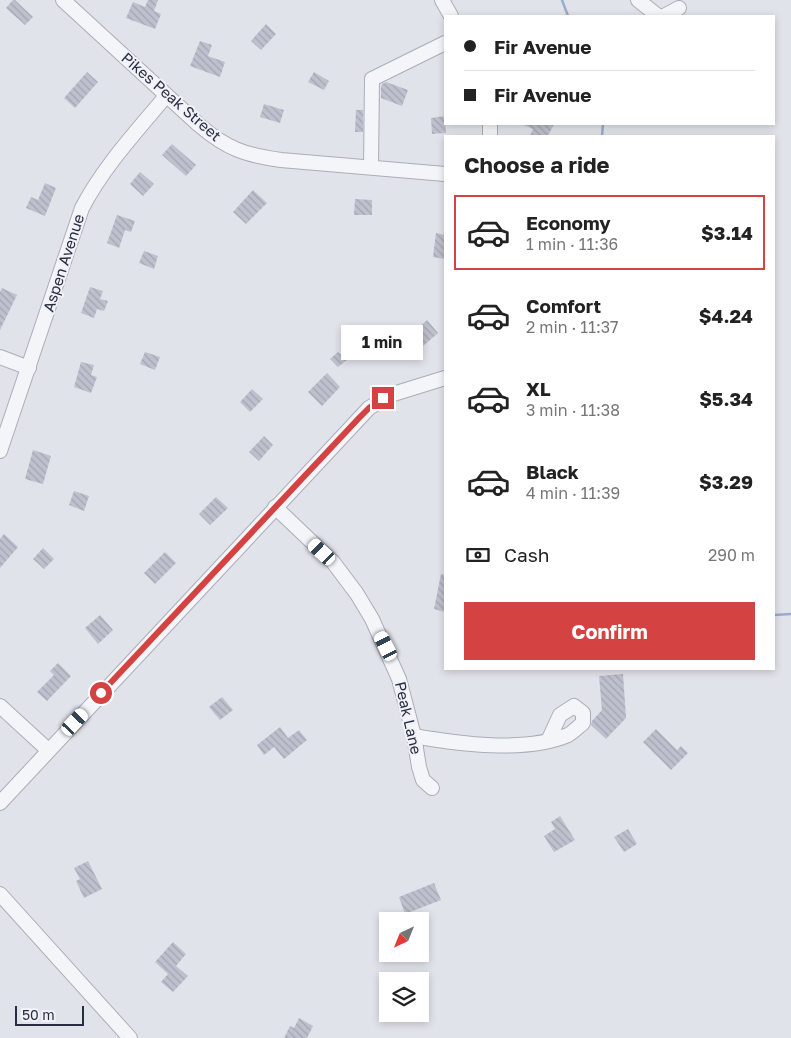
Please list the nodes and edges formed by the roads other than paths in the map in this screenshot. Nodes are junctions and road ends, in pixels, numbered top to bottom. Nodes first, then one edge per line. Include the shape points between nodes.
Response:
1 (64, 0) edge
2 (442, 0) edge
3 (638, 0) edge
4 (679, 8) dead end
5 (450, 15) edge
6 (657, 15) edge
7 (666, 15) edge
8 (444, 43) edge
9 (166, 96) junction
10 (370, 167) junction
11 (444, 174) edge
12 (0, 357) edge
13 (29, 368) junction
14 (444, 378) edge
15 (0, 451) edge
16 (275, 508) junction
17 (0, 706) edge
18 (414, 736) junction
19 (548, 741) dead end
20 (48, 750) junction
21 (432, 788) dead end
22 (0, 803) edge
23 (0, 894) edge
24 (130, 1038) edge

1 - 9 street, Pikes Peak Street
2 - 5 street
3 - 6 street
4 - 7 street
8 - 10 street via 372,79
9 - 10 street, Pikes Peak Street via 220,141 245,154
9 - 13 street, Aspen Avenue via 106,167 82,208
10 - 11 street, Pikes Peak Street
12 - 13 street
13 - 15 street, Aspen Avenue
14 - 16 street via 395,393 369,408
16 - 18 street, Peak Lane via 328,557 357,594 386,646 399,678
16 - 20 street
17 - 20 street
18 - 19 street via 446,742 515,746
18 - 21 street, Peak Lane via 423,780
20 - 22 street
23 - 24 street

